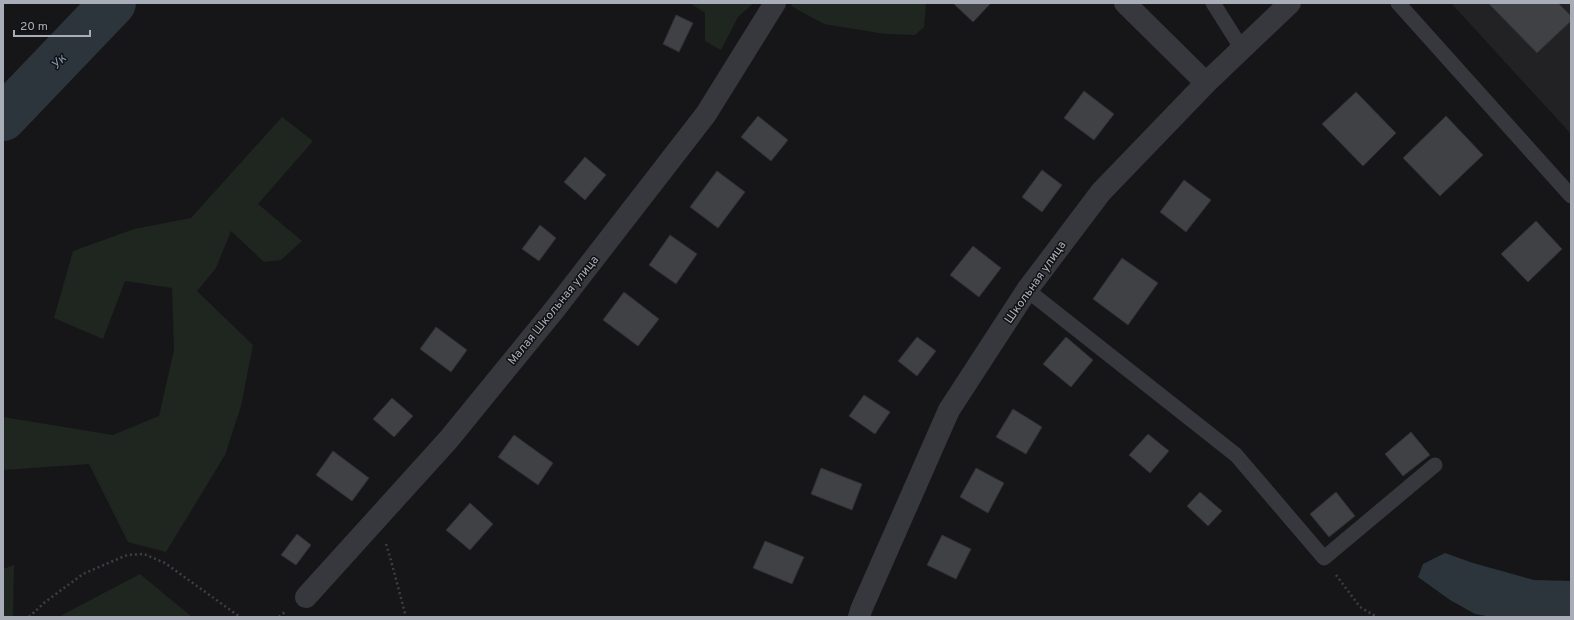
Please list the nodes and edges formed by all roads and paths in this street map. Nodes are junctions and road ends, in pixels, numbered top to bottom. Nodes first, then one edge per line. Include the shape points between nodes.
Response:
1 (775, 3) edge
2 (1125, 3) edge
3 (1212, 3) edge
4 (1290, 3) edge
5 (1398, 3) edge
6 (1242, 49) junction
7 (1206, 83) junction
8 (1571, 196) edge
9 (1027, 290) junction
10 (1435, 465) dead end
11 (376, 520) junction
12 (1324, 558) junction
13 (306, 597) dead end
14 (29, 617) edge
15 (240, 617) edge
16 (406, 617) edge
17 (859, 617) edge
18 (1376, 617) edge

1 - 11 street, Малая Школьная улица via 696,127 449,439
2 - 7 street
3 - 6 lane
4 - 6 street, Школьная улица
5 - 8 lane
6 - 7 street, Школьная улица
7 - 9 street, Школьная улица via 1101,192
9 - 12 lane via 1236,456
9 - 17 street, Школьная улица via 949,410
10 - 12 lane
11 - 13 street, Малая Школьная улица
11 - 16 path via 390,557
12 - 18 path via 1360,607
14 - 15 path via 83,574 127,555 144,554 165,563

